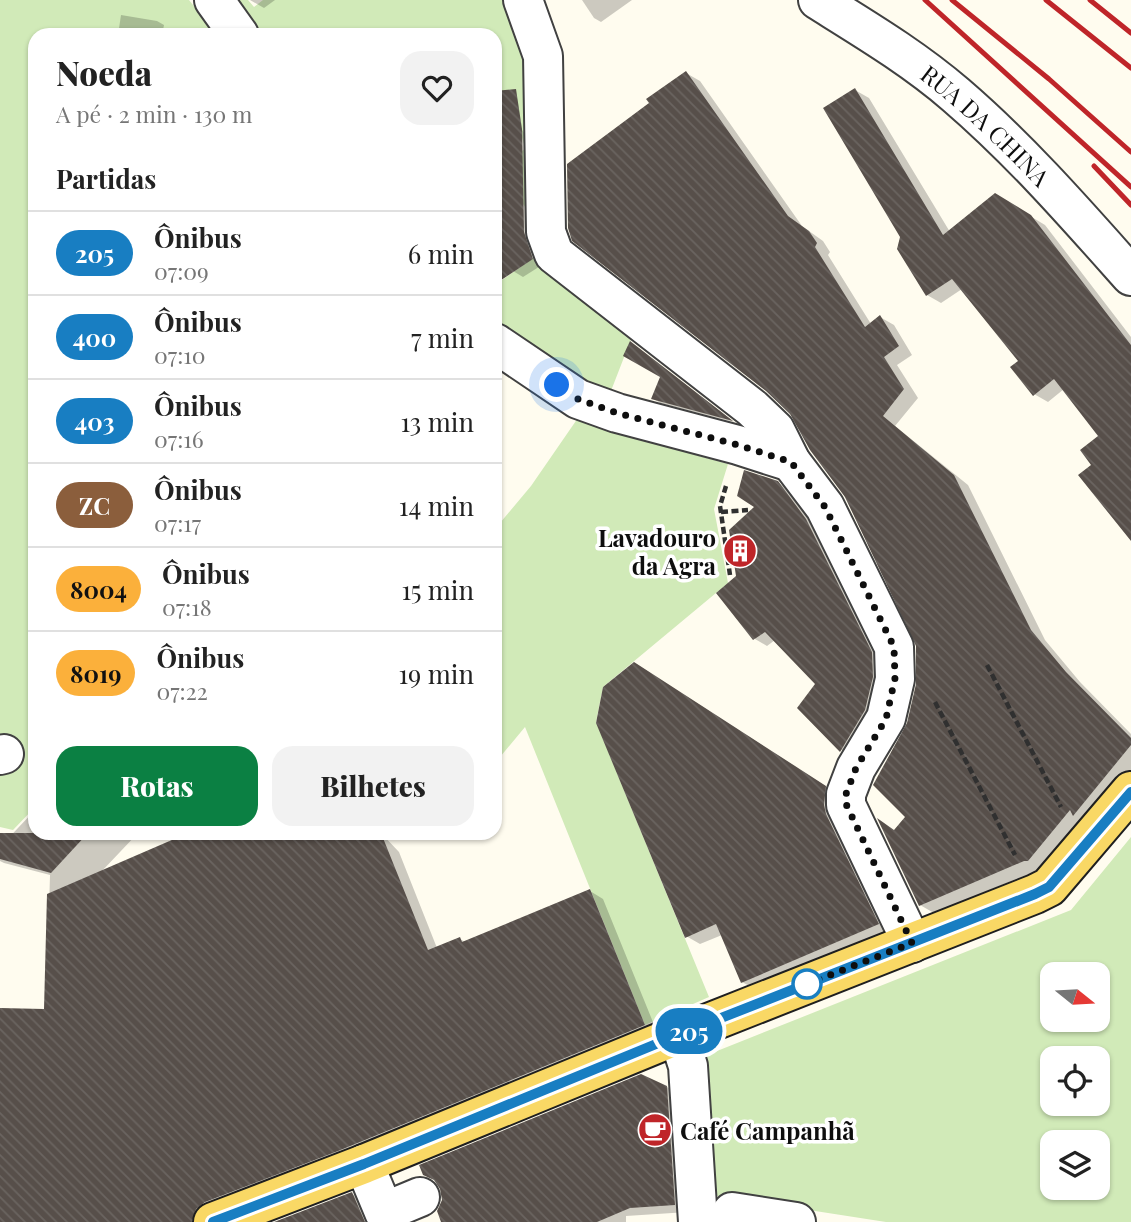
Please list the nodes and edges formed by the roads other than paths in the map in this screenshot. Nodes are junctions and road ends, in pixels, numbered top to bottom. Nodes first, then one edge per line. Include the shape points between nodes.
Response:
1 (214, 0) edge
2 (523, 0) edge
3 (818, 0) edge
4 (234, 28) edge
5 (1131, 276) edge
6 (502, 348) edge
7 (791, 462) junction
8 (1131, 791) edge
9 (912, 943) junction
10 (678, 1035) junction
11 (364, 1164) junction
12 (420, 1198) dead end
13 (711, 1213) edge
14 (213, 1222) edge
15 (796, 1222) edge

1 - 4 street
2 - 7 street via 543,56 546,232 554,254 752,408 775,430
3 - 5 street, RUA DA CHINA via 897,50 956,95 1039,173
6 - 7 street via 578,399
7 - 9 street via 825,507 894,647 895,678 886,719 856,768 846,804
8 - 9 main road via 1049,887
9 - 10 main road
10 - 11 main road
10 - 13 street via 688,1066
11 - 12 street via 384,1212
11 - 14 main road
13 - 15 street

